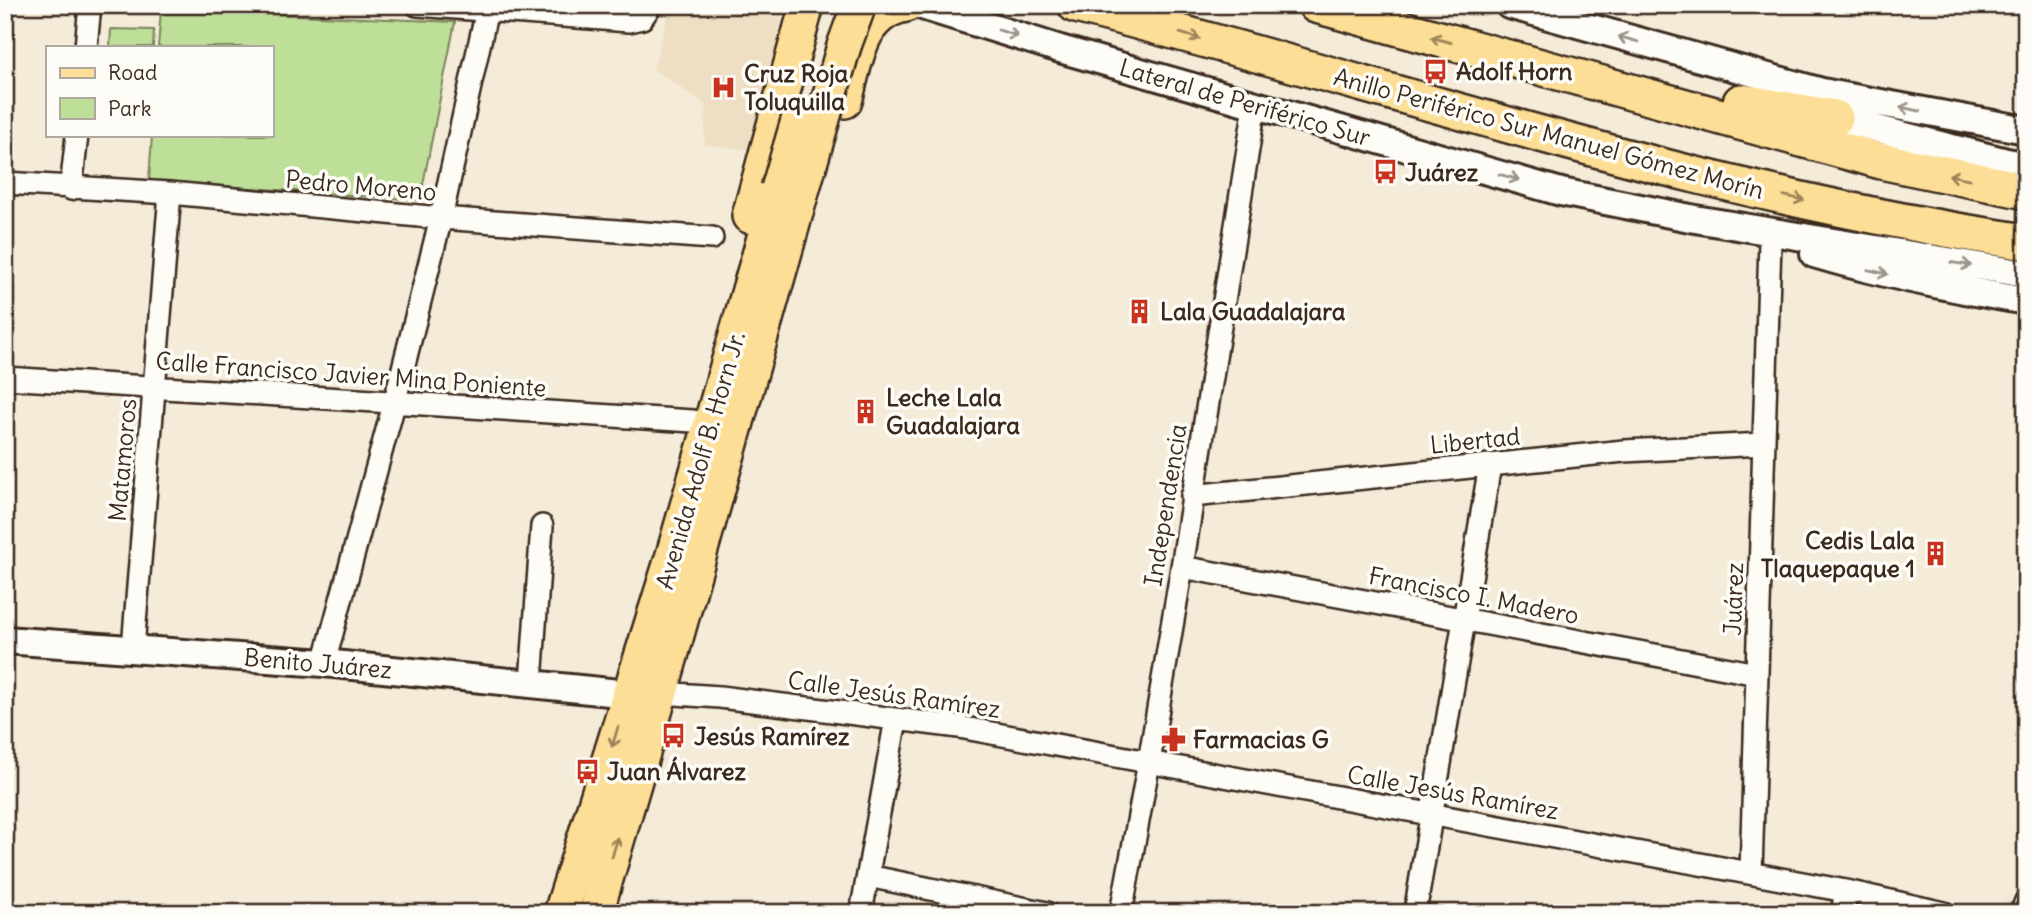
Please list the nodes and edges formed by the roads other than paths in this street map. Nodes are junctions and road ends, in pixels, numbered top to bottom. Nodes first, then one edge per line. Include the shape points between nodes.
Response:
1 (90, 5) edge
2 (417, 5) edge
3 (650, 5) edge
4 (807, 5) edge
5 (835, 5) edge
6 (859, 5) edge
7 (906, 5) edge
8 (919, 5) edge
9 (1076, 5) edge
10 (1316, 5) edge
11 (1509, 5) edge
12 (487, 9) edge
13 (86, 46) edge
14 (1693, 58) junction
15 (1531, 65) junction
16 (791, 66) junction
17 (851, 80) junction
18 (1255, 106) junction
19 (1835, 118) junction
20 (2026, 130) edge
21 (77, 136) edge
22 (766, 154) junction
23 (2026, 165) edge
24 (825, 171) junction
25 (5, 183) edge
26 (71, 189) junction
27 (2026, 191) edge
28 (790, 192) junction
29 (170, 193) junction
30 (441, 218) junction
31 (1695, 219) junction
32 (712, 238) dead end
33 (1770, 241) junction
34 (2026, 242) edge
35 (2026, 274) edge
36 (2026, 301) edge
37 (5, 378) edge
38 (154, 387) junction
39 (394, 404) junction
40 (693, 421) junction
41 (1763, 444) junction
42 (1490, 465) junction
43 (1192, 496) junction
44 (542, 526) dead end
45 (1182, 567) junction
46 (1464, 620) junction
47 (650, 628) junction
48 (5, 640) edge
49 (133, 648) junction
50 (324, 663) junction
51 (1757, 674) junction
52 (531, 682) junction
53 (651, 691) junction
54 (896, 719) junction
55 (1149, 762) junction
56 (1432, 814) junction
57 (1751, 873) junction
58 (868, 876) junction
59 (1846, 891) junction
60 (2026, 901) edge
61 (561, 913) edge
62 (596, 913) edge
63 (861, 913) edge
64 (1047, 913) edge
65 (1121, 913) edge
66 (1415, 913) edge
67 (1842, 913) edge
68 (1944, 913) edge
69 (2021, 913) edge

1 - 13 street
2 - 12 street
3 - 12 street via 645,16 634,21
4 - 16 main road
5 - 28 main road, Avenida Adolf B. Horn Jr., bridge via 822,38
6 - 28 main road, Avenida Adolf B. Horn Jr., bridge
7 - 17 main road via 873,20
8 -> 18 street, Lateral de Periférico Sur
9 -> 34 highway, Anillo Periférico Sur Manuel Gómez Morín via 1656,166 1839,208
15 -> 10 highway
14 -> 11 street
12 - 30 street
14 - 19 street
20 -> 14 street via 1822,92
15 - 19 highway
27 -> 15 highway via 1881,161
16 - 17 main road via 812,47 831,47 841,53
16 - 22 main road
17 - 24 main road
18 -> 31 street, Lateral de Periférico Sur via 1561,192
18 - 43 street, Independencia
19 - 23 street
21 - 26 street
22 - 24 main road
22 - 40 main road
24 - 53 main road via 708,578
25 - 26 street, Pedro Moreno
26 - 29 street, Pedro Moreno
28 - 47 main road, Avenida Adolf B. Horn Jr.
28 - 53 main road, Avenida Adolf B. Horn Jr.
29 - 30 street, Pedro Moreno
29 - 38 street, Matamoros
30 - 32 street, Pedro Moreno
30 - 39 street
31 - 33 street
31 -> 35 street
33 -> 36 street via 1861,268
33 - 41 street, Juárez
37 - 38 street, Calle Francisco Javier Mina Poniente
38 - 39 street, Calle Francisco Javier Mina Poniente
38 - 49 street, Matamoros
39 - 40 street, Calle Francisco Javier Mina Poniente
39 - 50 street
40 - 47 main road via 654,564 646,605
41 - 42 street, Libertad via 1625,451
41 - 51 street, Juárez
42 - 43 street, Libertad
42 - 46 street
43 - 45 street, Independencia
44 - 52 street
45 - 46 street, Francisco I. Madero
45 - 55 street, Independencia
46 - 51 street, Francisco I. Madero
46 - 56 street
47 - 53 main road, Avenida Adolf B. Horn Jr.
48 - 49 street, Benito Juárez
49 - 50 street, Benito Juárez
50 - 52 street, Benito Juárez
51 - 57 street, Juárez
52 - 53 street, Benito Juárez
53 - 54 street, Calle Jesús Ramírez
53 -> 61 main road, Avenida Adolf B. Horn Jr.
62 -> 53 main road, Avenida Adolf B. Horn Jr.
54 - 55 street, Calle Jesús Ramírez
54 - 58 street
55 - 56 street, Calle Jesús Ramírez
55 - 65 street, Independencia
56 - 57 street, Calle Jesús Ramírez
56 - 66 street
57 - 59 street, Calle Jesús Ramírez
58 - 63 street
58 - 64 street
59 - 67 street
59 - 68 street, Calle Jesús Ramírez
60 - 69 street

